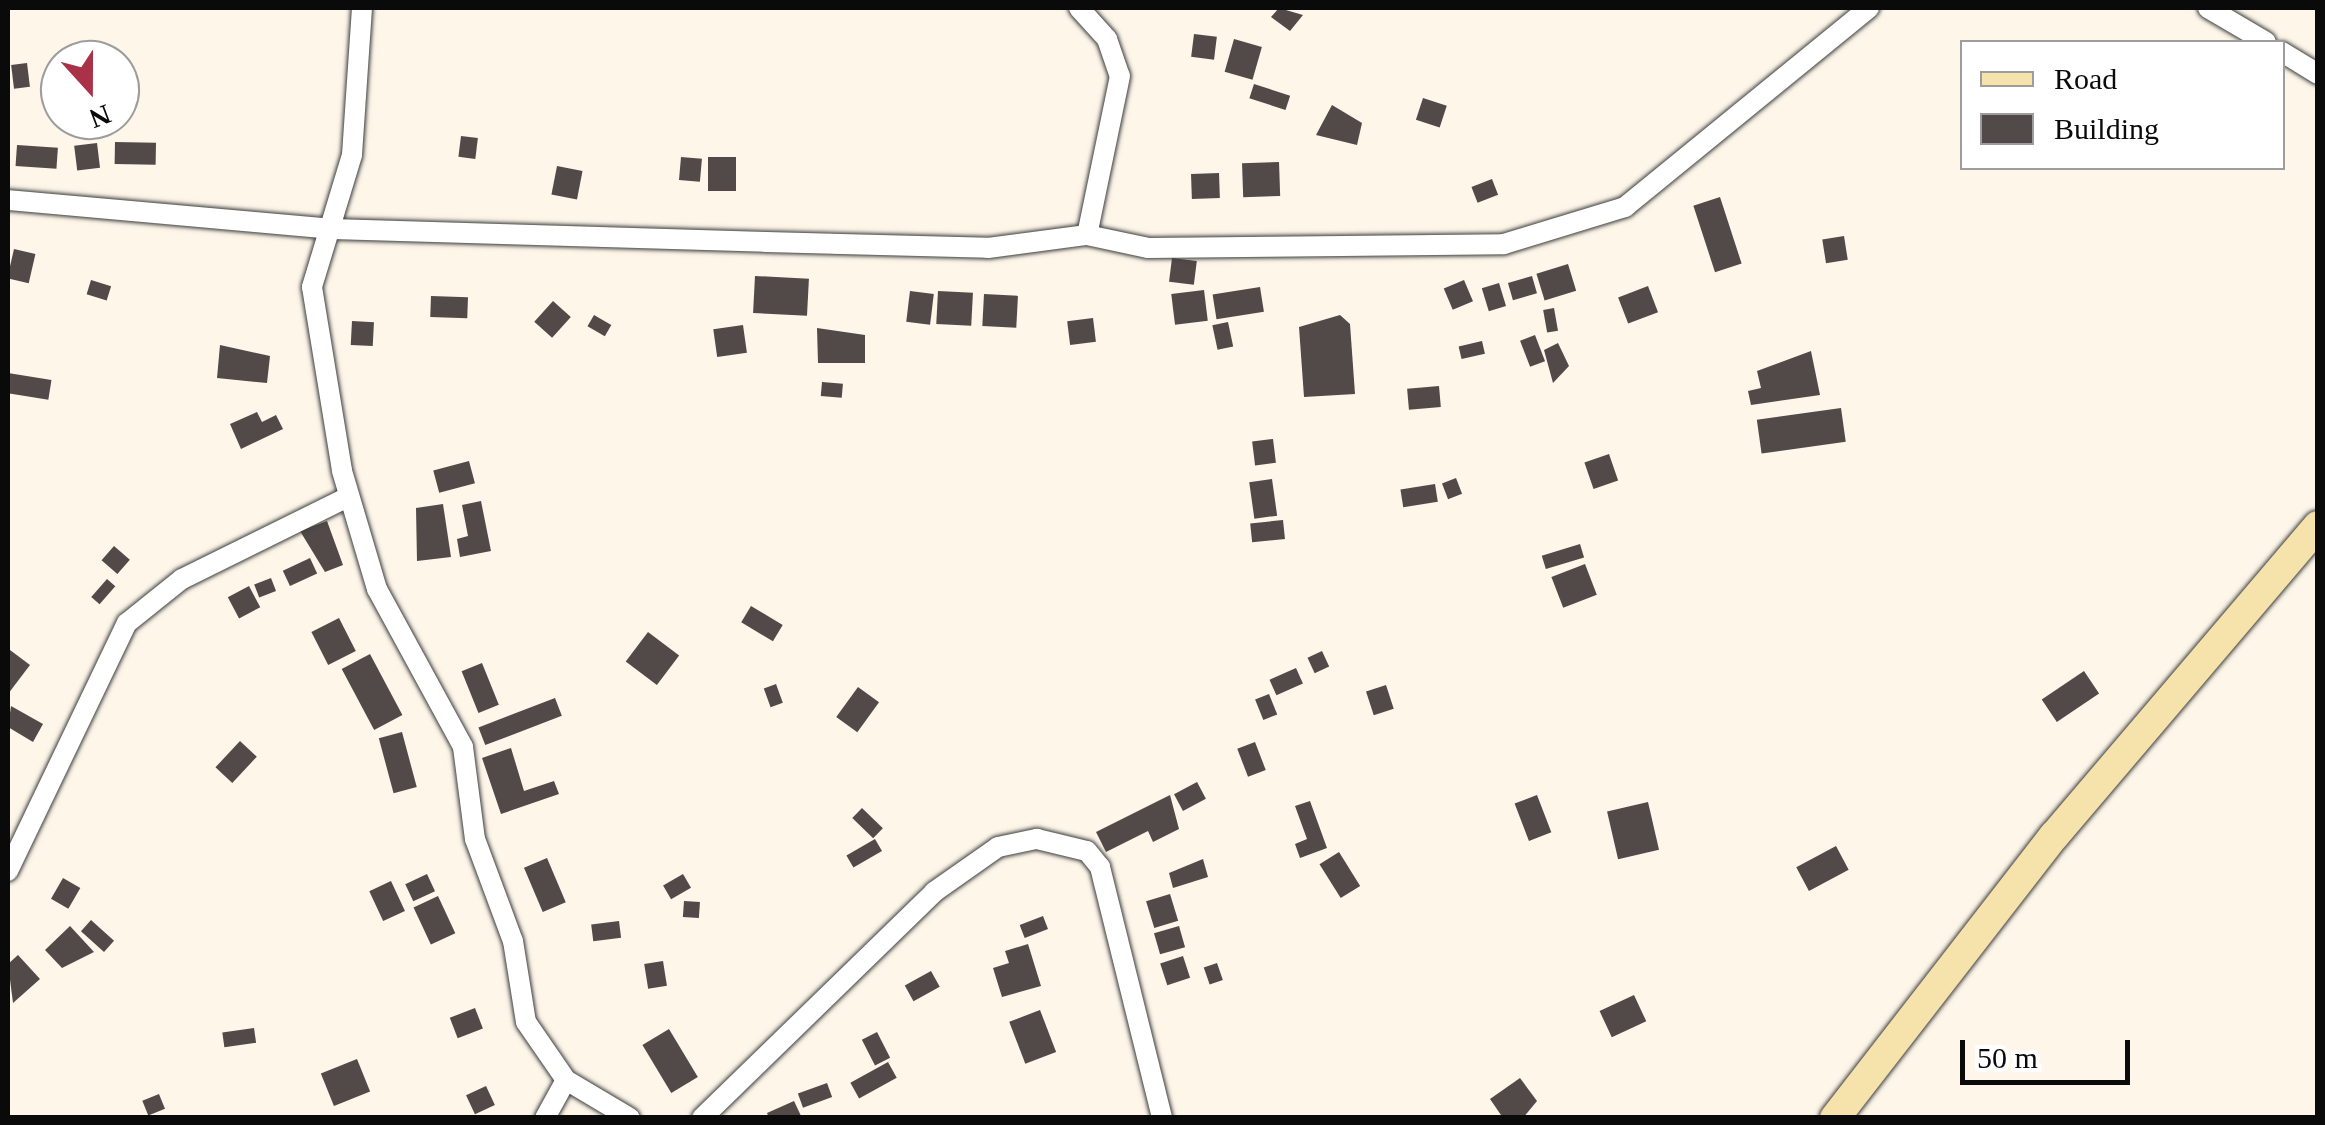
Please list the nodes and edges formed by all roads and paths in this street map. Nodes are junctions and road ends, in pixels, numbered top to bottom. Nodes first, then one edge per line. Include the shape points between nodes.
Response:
1 (362, 8) edge
2 (1080, 8) edge
3 (1869, 8) edge
4 (2208, 8) edge
5 (2263, 40) edge
6 (2285, 54) edge
7 (2318, 74) edge
8 (8, 200) edge
9 (332, 229) junction
10 (1087, 235) junction
11 (348, 497) junction
12 (2318, 526) edge
13 (8, 871) edge
14 (566, 1080) junction
15 (544, 1118) edge
16 (630, 1118) edge
17 (702, 1118) edge
18 (1162, 1118) edge
19 (1835, 1118) edge

1 - 9 street via 352,155
2 - 10 street via 1107,40 1120,76
3 - 10 street via 1626,207 1540,238 1444,248 1148,248
4 - 5 street
6 - 7 street
8 - 9 street
9 - 10 street via 988,248
9 - 11 street via 312,287
11 - 13 street via 182,579 127,623
11 - 14 street via 384,604 462,747 475,839 513,940 520,1000
12 - 19 street via 2054,836
14 - 15 street
14 - 16 street
17 - 18 street via 934,892 998,847 1036,839 1087,852 1100,867

